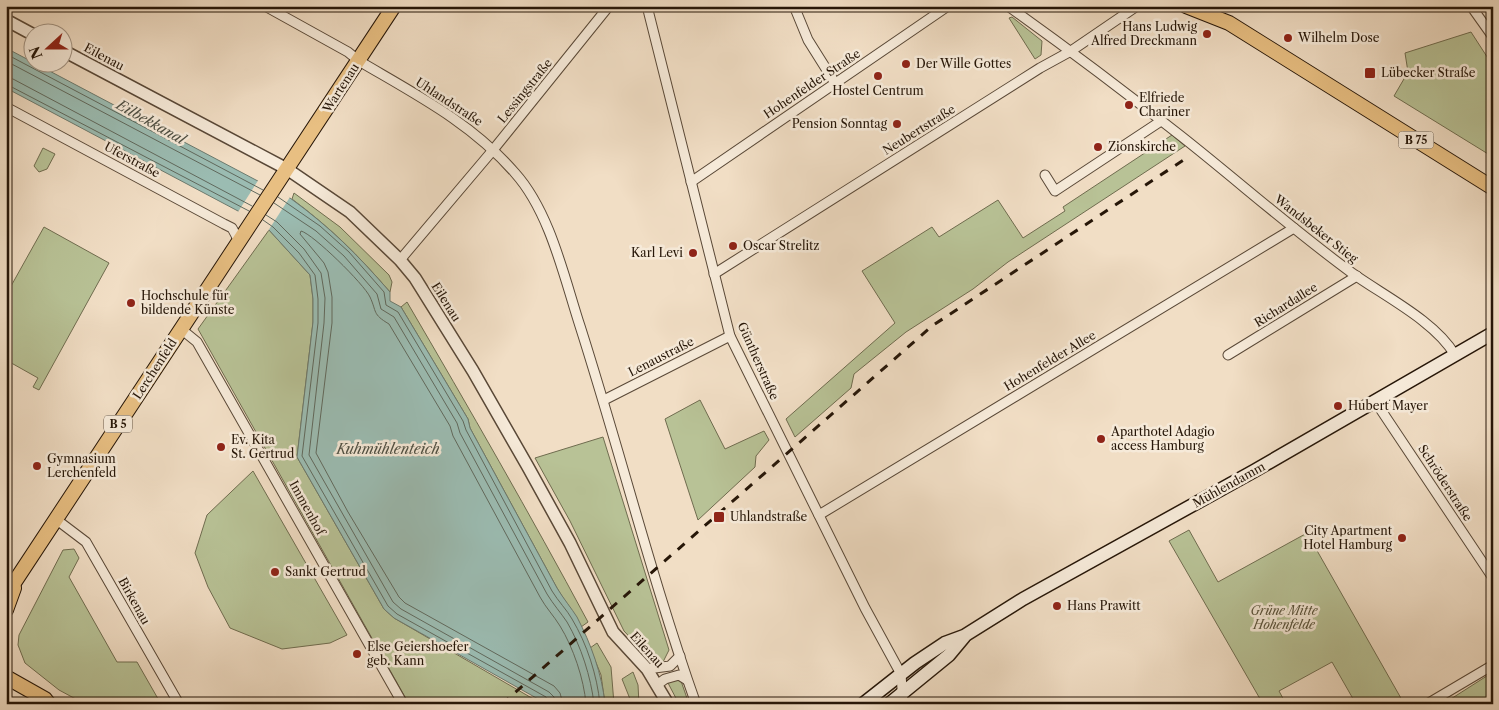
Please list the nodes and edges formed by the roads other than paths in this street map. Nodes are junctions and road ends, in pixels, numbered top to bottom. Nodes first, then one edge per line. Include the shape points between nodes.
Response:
1 (265, 6) edge
2 (394, 6) edge
3 (609, 6) edge
4 (647, 6) edge
5 (794, 6) edge
6 (948, 6) edge
7 (1008, 6) edge
8 (1137, 6) edge
9 (1186, 6) edge
10 (1210, 6) edge
11 (1471, 6) edge
12 (6, 20) edge
13 (1229, 24) junction
14 (22, 29) edge
15 (1493, 37) edge
16 (1071, 51) junction
17 (72, 55) edge
18 (359, 61) junction
19 (835, 83) junction
20 (6, 107) edge
21 (1161, 122) junction
22 (493, 150) junction
23 (288, 169) junction
24 (1045, 175) dead end
25 (691, 182) junction
26 (1493, 188) edge
27 (1294, 228) junction
28 (239, 241) junction
29 (400, 260) junction
30 (714, 274) junction
31 (1357, 276) junction
32 (181, 330) junction
33 (1493, 333) edge
34 (730, 336) junction
35 (1228, 355) dead end
36 (1455, 355) junction
37 (604, 400) junction
38 (1375, 401) junction
39 (819, 515) junction
40 (57, 520) junction
41 (1493, 578) edge
42 (10, 590) edge
43 (6, 610) edge
44 (964, 636) junction
45 (680, 656) junction
46 (1493, 665) edge
47 (647, 670) junction
48 (901, 674) junction
49 (7, 677) edge
50 (687, 680) junction
51 (658, 684) junction
52 (896, 701) edge
53 (49, 702) edge
54 (866, 703) edge
55 (179, 704) edge
56 (404, 704) edge
57 (668, 704) edge
58 (696, 704) edge
59 (1427, 704) edge

1 - 18 street, Uhlandstraße
2 - 18 main road, Wartenau / B 5
3 - 22 street, Lessingstraße
4 - 25 street, Güntherstraße
5 - 19 street via 808,40
6 - 19 street, Hohenfelder Straße
7 - 16 street, Wandsbeker Stieg
8 - 16 street, Neubertstraße
9 - 13 main road, B 75
10 - 13 main road, B 75
11 - 15 street
12 - 14 street
13 - 26 main road, B 75
16 - 21 street, Wandsbeker Stieg
16 - 30 street, Neubertstraße
17 - 23 street, Eilenau
18 - 22 street, Uhlandstraße via 454,118
18 - 23 main road, Wartenau / B 5
19 - 25 street, Hohenfelder Straße
20 - 28 street, Uferstraße via 224,223 232,228
21 - 24 street via 1055,191
21 - 27 street, Wandsbeker Stieg
22 - 29 street, Lessingstraße
22 - 37 street, Uhlandstraße via 517,174 538,208 555,249
23 - 28 main road, Lerchenfeld / B 5
23 - 29 street, Eilenau via 350,212
25 - 30 street, Güntherstraße
27 - 31 street, Wandsbeker Stieg
27 - 39 street, Hohenfelder Allee
28 - 32 main road, Lerchenfeld / B 5
29 - 47 street, Eilenau via 453,338 528,467 570,543 613,632
30 - 34 street, Güntherstraße
31 - 35 street, Richardallee
31 - 36 street, Wandsbeker Stieg via 1447,342
32 - 40 main road, Lerchenfeld / B 5
32 - 56 street, Immenhof via 197,342
33 - 36 main road, Mühlendamm
34 - 37 street, Lenaustraße
34 - 39 street, Güntherstraße
36 - 38 main road, Mühlendamm
37 - 45 street, Uhlandstraße
38 - 41 street, Schröderstraße
38 - 44 main road, Mühlendamm via 1023,599
39 - 48 street, Güntherstraße
40 - 42 main road, Lerchenfeld / B 5
40 - 55 street, Birkenau via 86,542
42 - 43 main road, B 5
44 - 48 main road, Mühlendamm via 945,643
44 - 52 main road, Mühlendamm via 948,656
45 - 47 street via 670,666
45 - 50 street, Uhlandstraße
46 - 59 street
47 - 51 street, Eilenau
48 - 52 street, Güntherstraße
48 - 54 main road, Mühlendamm
49 - 53 main road
50 - 51 street via 679,675
50 - 58 street, Uhlandstraße
51 - 57 street, Eilenau

